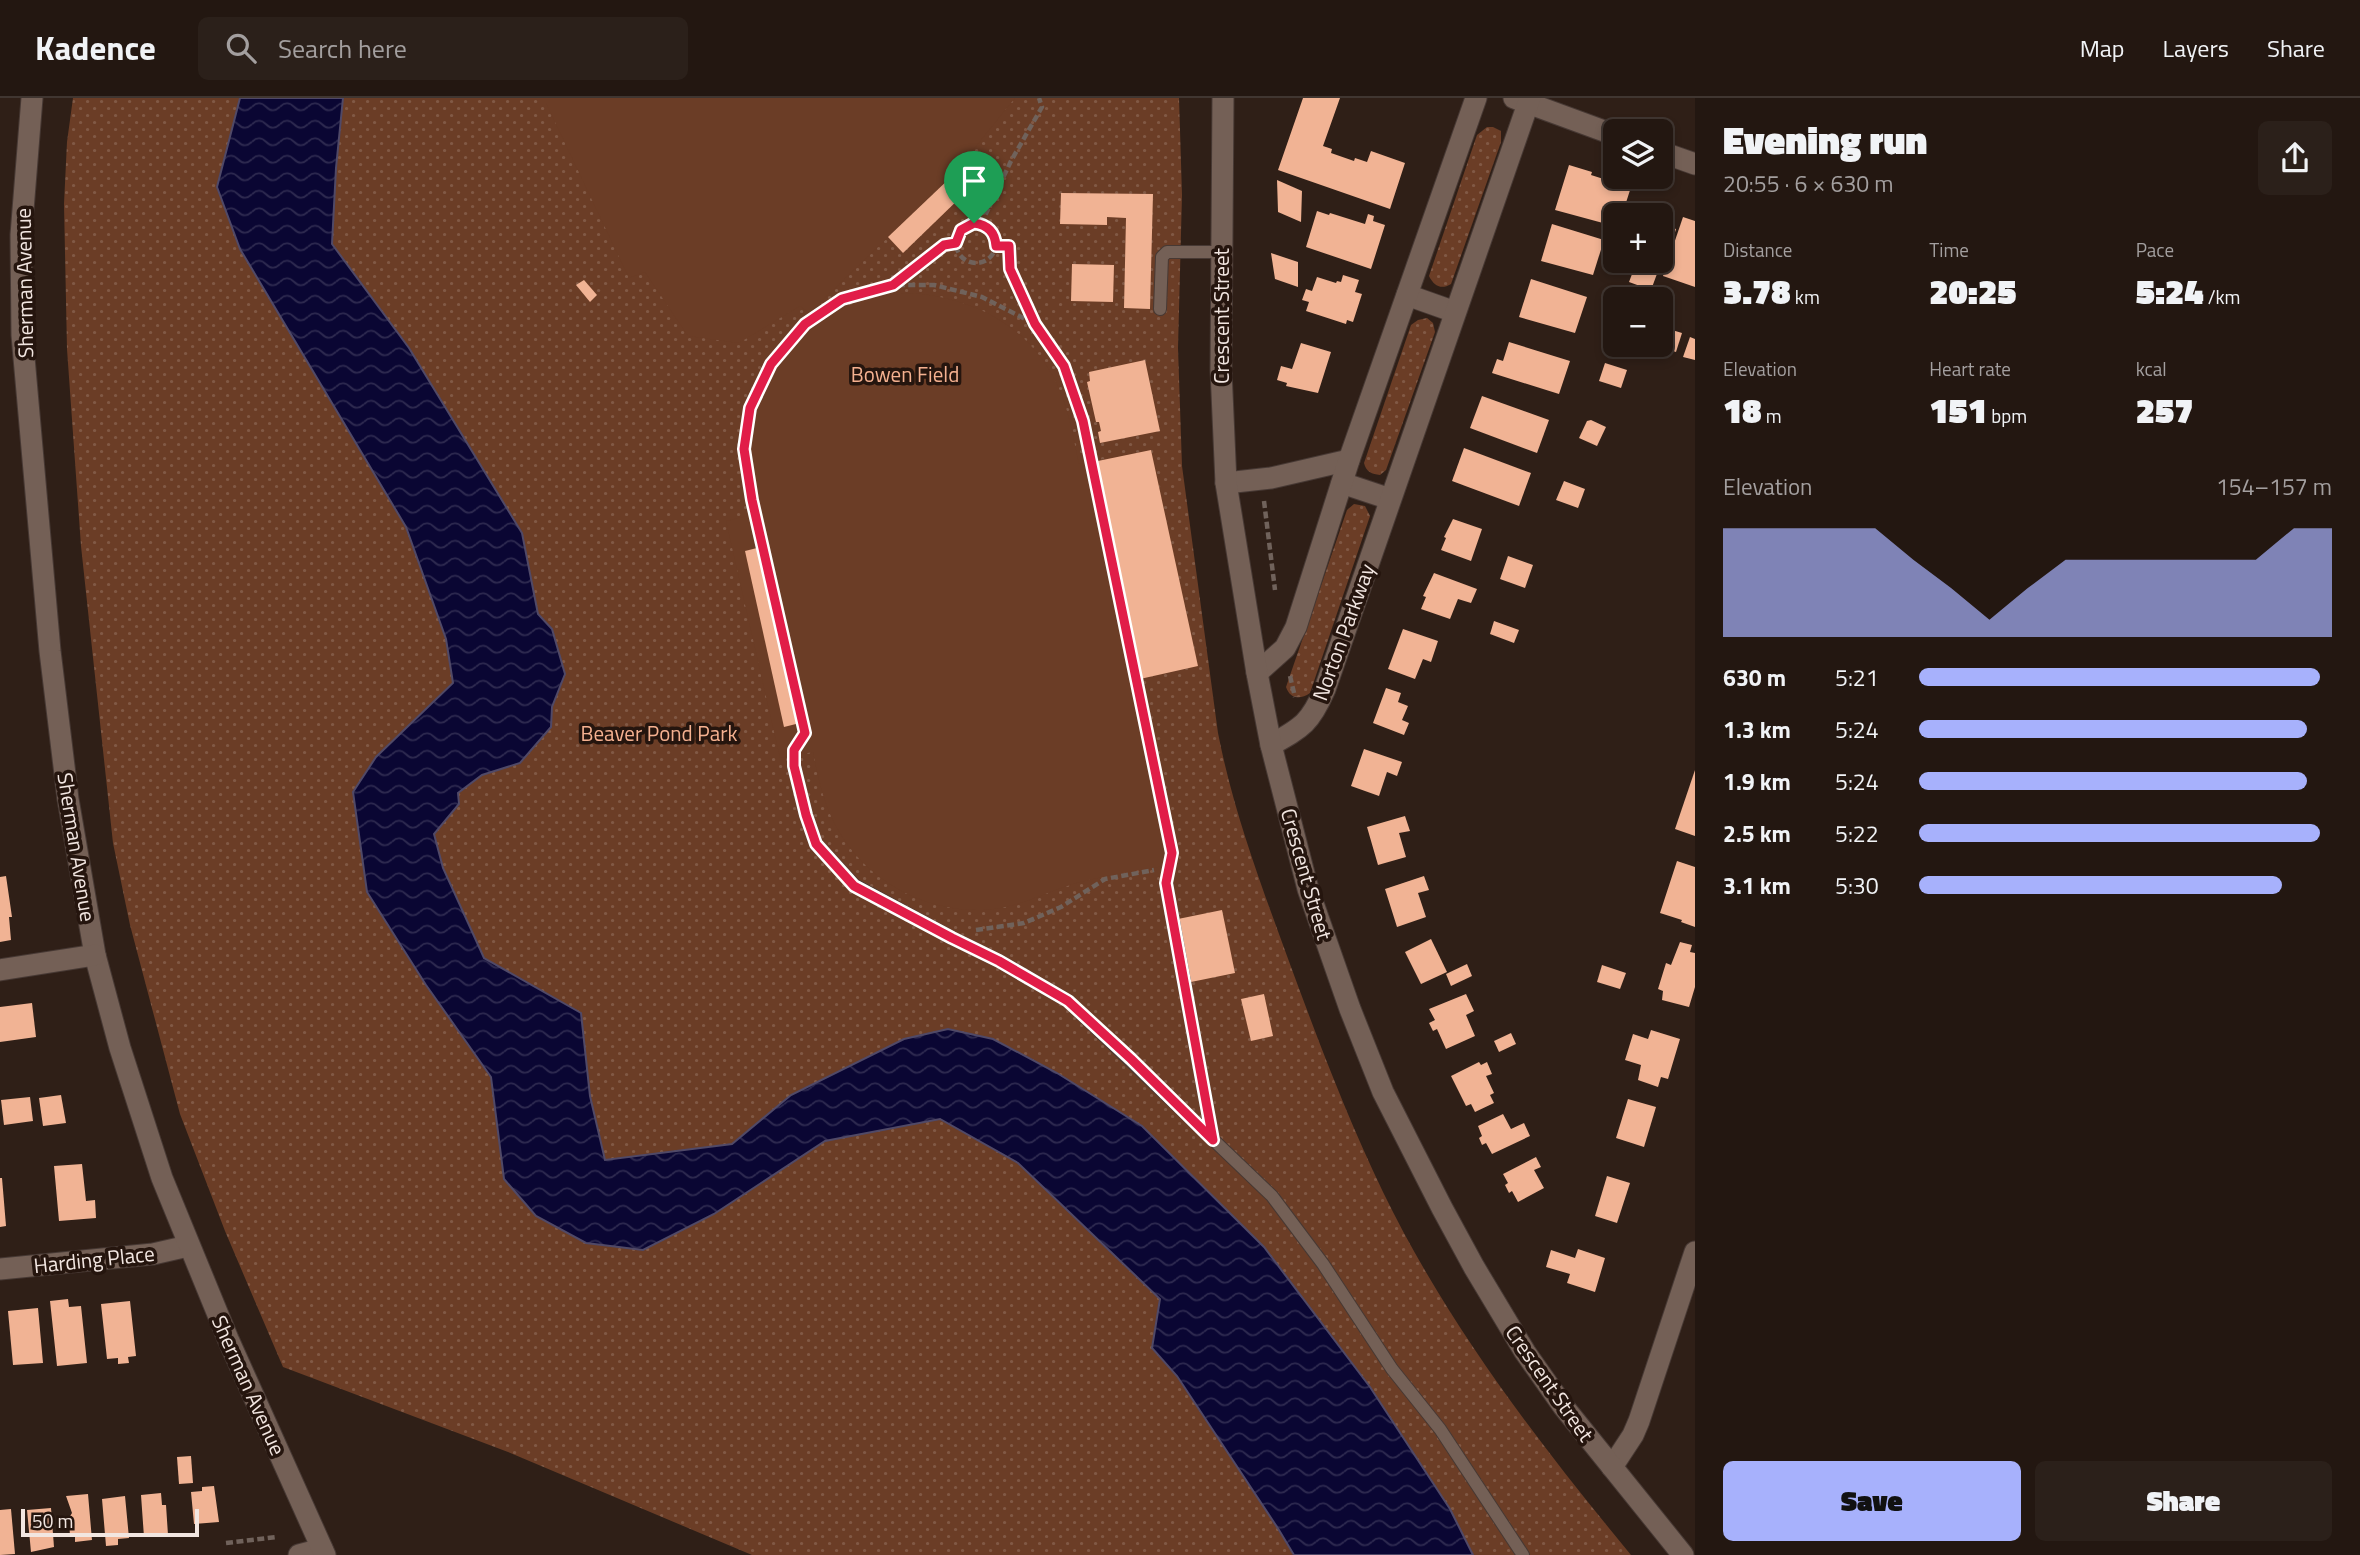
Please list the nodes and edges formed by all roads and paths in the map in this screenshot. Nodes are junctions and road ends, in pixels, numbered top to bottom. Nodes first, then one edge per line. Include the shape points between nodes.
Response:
1 (32, 98) edge
2 (1039, 98) edge
3 (1223, 98) edge
4 (1476, 98) edge
5 (1524, 100) edge
6 (1603, 130) edge
7 (1673, 156) edge
8 (1695, 164) edge
9 (981, 224) junction
10 (956, 243) junction
11 (996, 246) junction
12 (1009, 246) junction
13 (1017, 246) dead end
14 (1220, 252) junction
15 (893, 285) junction
16 (1407, 295) junction
17 (1160, 309) dead end
18 (1455, 312) junction
19 (1035, 324) junction
20 (1349, 460) junction
21 (1226, 483) junction
22 (1342, 483) junction
23 (1390, 499) junction
24 (1264, 500) dead end
25 (1275, 590) dead end
26 (1257, 673) junction
27 (1290, 676) dead end
28 (1295, 697) dead end
29 (1271, 745) junction
30 (794, 766) joint
31 (1169, 867) junction
32 (1166, 883) joint
33 (952, 938) junction
34 (95, 956) junction
35 (0, 970) edge
36 (1213, 1140) junction
37 (188, 1246) junction
38 (1695, 1252) edge
39 (0, 1269) edge
40 (1612, 1468) junction
41 (276, 1537) dead end
42 (226, 1543) dead end
43 (323, 1552) edge
44 (299, 1555) edge
45 (1523, 1555) edge
46 (1683, 1555) edge

1 - 34 street, Sherman Avenue via 21,235 22,335 50,651 68,799
2 - 9 path via 1042,107
3 - 14 street, Crescent Street
4 - 16 street
5 - 6 street
5 - 18 street, Norton Parkway
7 - 8 street
9 - 10 path via 967,225
9 - 11 path via 993,232
10 - 11 path via 961,257 975,263 989,258
10 - 15 path via 944,245
11 - 12 path
12 - 13 path
12 - 19 path via 1010,269
14 - 17 lane via 1167,252 1162,257
14 - 21 street, Crescent Street
15 - 19 path via 934,285 982,297
15 - 30 path via 842,299 805,324 771,364 750,408 744,449 752,500 805,733 794,750
16 - 18 street
16 - 20 street
18 - 23 street, Norton Parkway
19 - 31 path via 1064,366 1083,421 1172,853
20 - 21 street
20 - 22 street
21 - 26 street, Crescent Street
22 - 23 street
22 - 26 street via 1296,627 1285,648
23 - 29 street, Norton Parkway via 1314,713 1302,727
24 - 25 path
26 - 29 street, Crescent Street
27 - 28 path
29 - 40 street, Crescent Street via 1308,889 1382,1092 1441,1208 1525,1352
30 - 33 lane via 816,844 854,886
31 - 32 path
31 - 33 path via 1105,880 1024,923
32 - 36 lane
33 - 36 lane via 1068,1001
34 - 35 street
34 - 37 street, Sherman Avenue via 140,1115
36 - 45 lane via 1272,1196 1392,1369 1440,1429
37 - 39 street, Harding Place via 153,1254
37 - 43 street, Sherman Avenue
38 - 40 street via 1639,1421
40 - 46 street, Crescent Street
41 - 42 path
43 - 44 street

